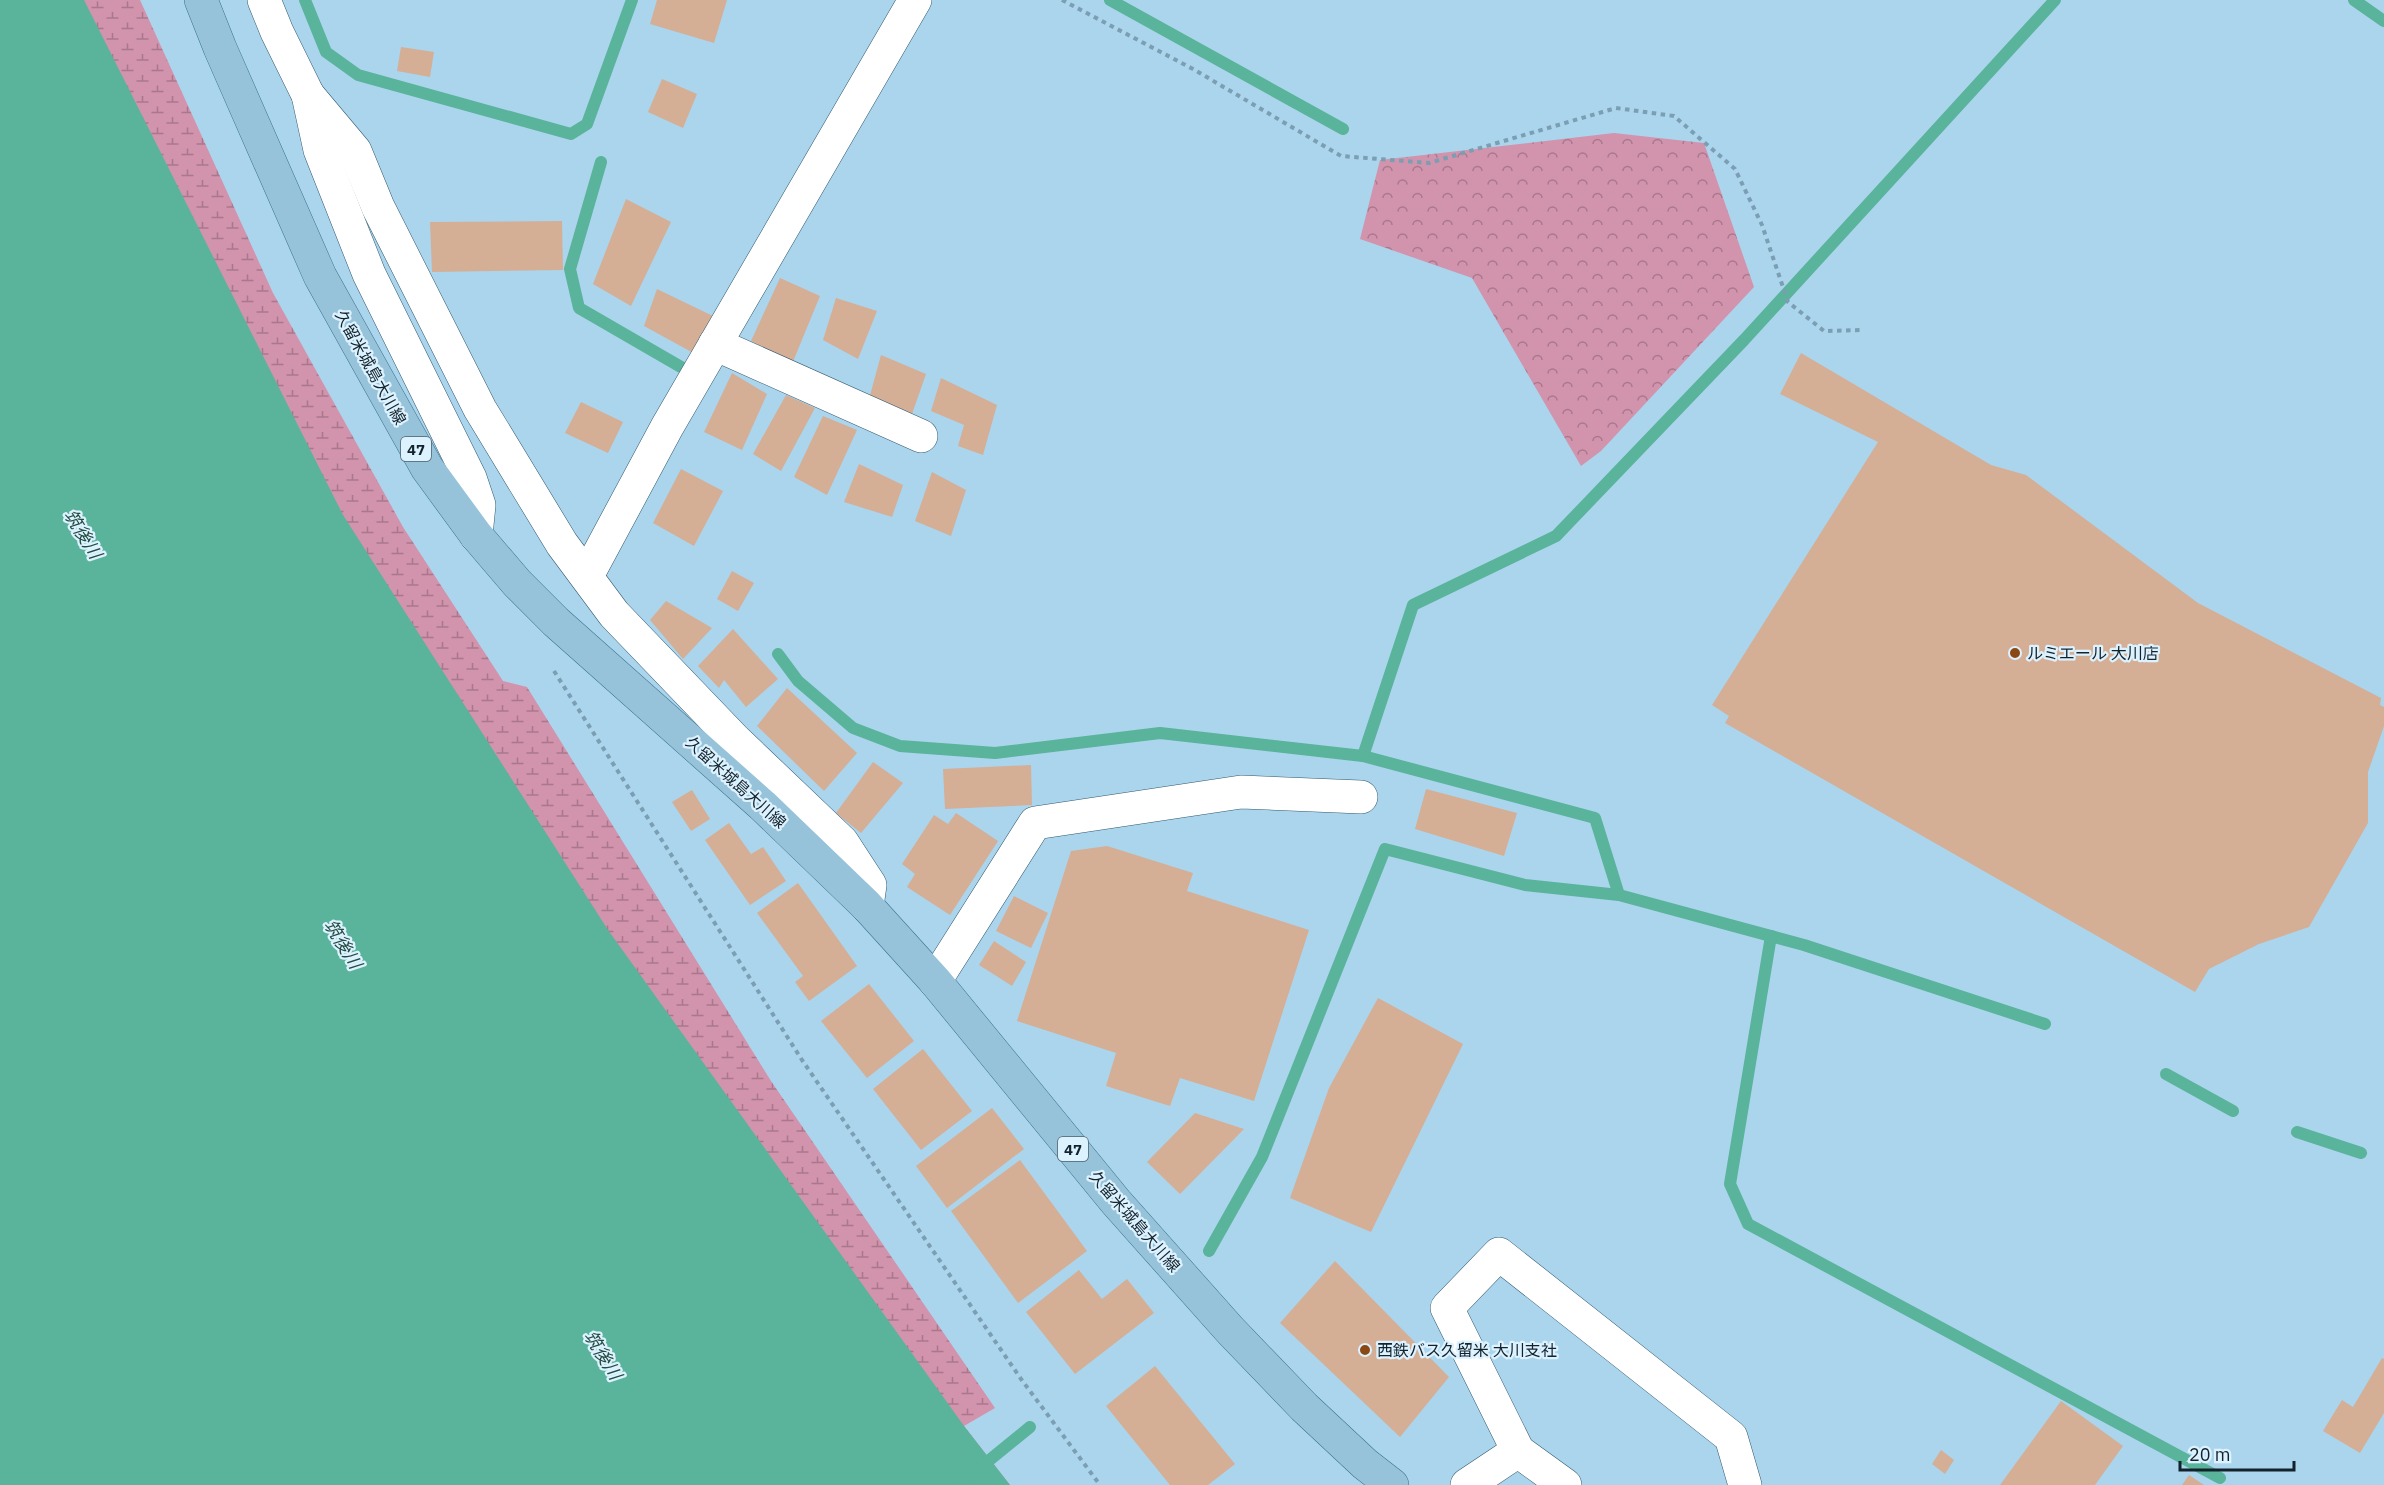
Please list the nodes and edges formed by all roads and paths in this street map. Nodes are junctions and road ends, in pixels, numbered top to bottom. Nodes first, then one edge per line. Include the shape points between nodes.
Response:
1 (201, 0) edge
2 (264, 0) edge
3 (915, 0) edge
4 (1062, 0) edge
5 (308, 95) junction
6 (1864, 330) dead end
7 (715, 344) junction
8 (921, 436) dead end
9 (476, 536) junction
10 (586, 576) junction
11 (556, 622) junction
12 (1361, 797) dead end
13 (867, 906) junction
14 (935, 981) junction
15 (1518, 1451) junction
16 (1100, 1485) edge
17 (1392, 1485) edge
18 (1467, 1485) edge
19 (1565, 1485) edge
20 (1745, 1485) edge

1 - 9 main road, 久留米城島大川線 / 47 via 321,276 427,468
2 - 5 street
3 - 7 street
4 - 6 path via 1193,69 1341,156 1429,163 1616,108 1674,116 1735,169 1762,225 1788,302 1824,331
5 - 9 street via 320,150 369,274 470,478 478,505
5 - 10 street via 355,151 378,207 480,409 562,544
7 - 8 street
7 - 10 street
9 - 11 main road, 久留米城島大川線 / 47
10 - 13 street via 614,614 734,739 842,842 870,885
11 - 13 main road, 久留米城島大川線 / 47 via 762,805
11 - 16 path via 549,641 553,669 802,1060 1022,1379
12 - 14 street via 1241,792 1035,823
13 - 14 main road, 久留米城島大川線 / 47
14 - 17 main road, 久留米城島大川線 / 47 via 1116,1202 1230,1330 1304,1407
15 - 18 street
15 - 19 street
15 - 20 street via 1447,1308 1499,1254 1731,1437

